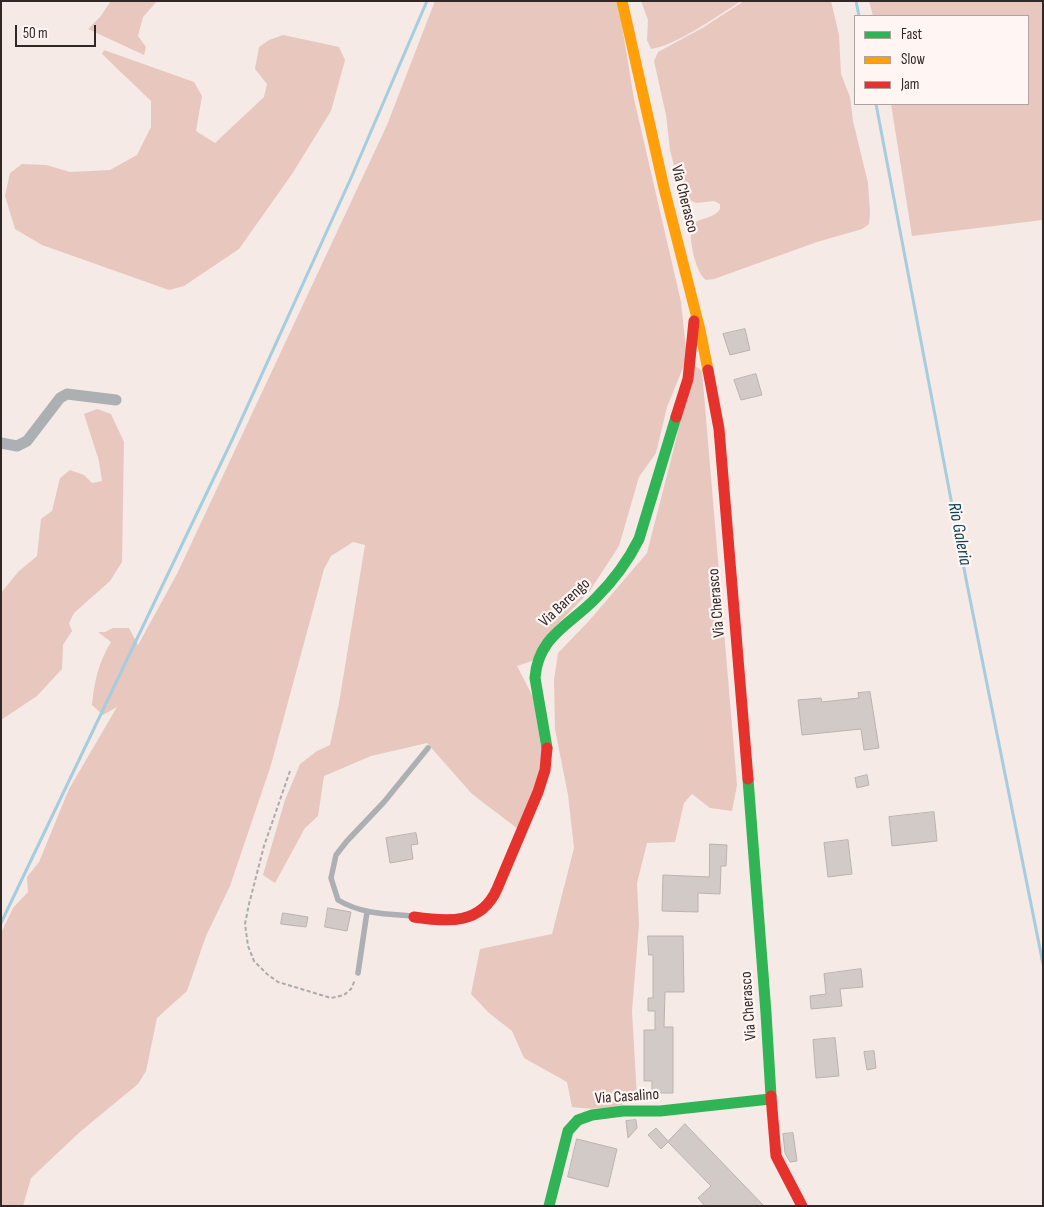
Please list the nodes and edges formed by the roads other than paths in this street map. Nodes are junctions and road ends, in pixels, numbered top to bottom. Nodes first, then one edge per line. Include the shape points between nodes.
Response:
1 (622, 1) edge
2 (695, 310) junction
3 (116, 400) dead end
4 (1, 443) edge
5 (428, 748) dead end
6 (367, 912) junction
7 (414, 916) joint
8 (358, 973) road end
9 (770, 1099) junction
10 (548, 1206) edge
11 (802, 1206) edge

1 - 2 street, Via Cherasco
2 - 7 street, Via Barengo via 688,379 639,539 613,580 558,629 539,656 536,682 546,733 545,769 496,891 486,906 470,917 443,920
2 - 9 street, Via Cherasco via 719,429 766,1013
3 - 4 street via 67,394 60,398 27,441 17,446
5 - 6 lane via 336,856 331,878 338,900
6 - 7 lane
6 - 8 lane
9 - 10 street, Via Casalino via 583,1117 568,1131
9 - 11 street, Via Cherasco via 776,1156

